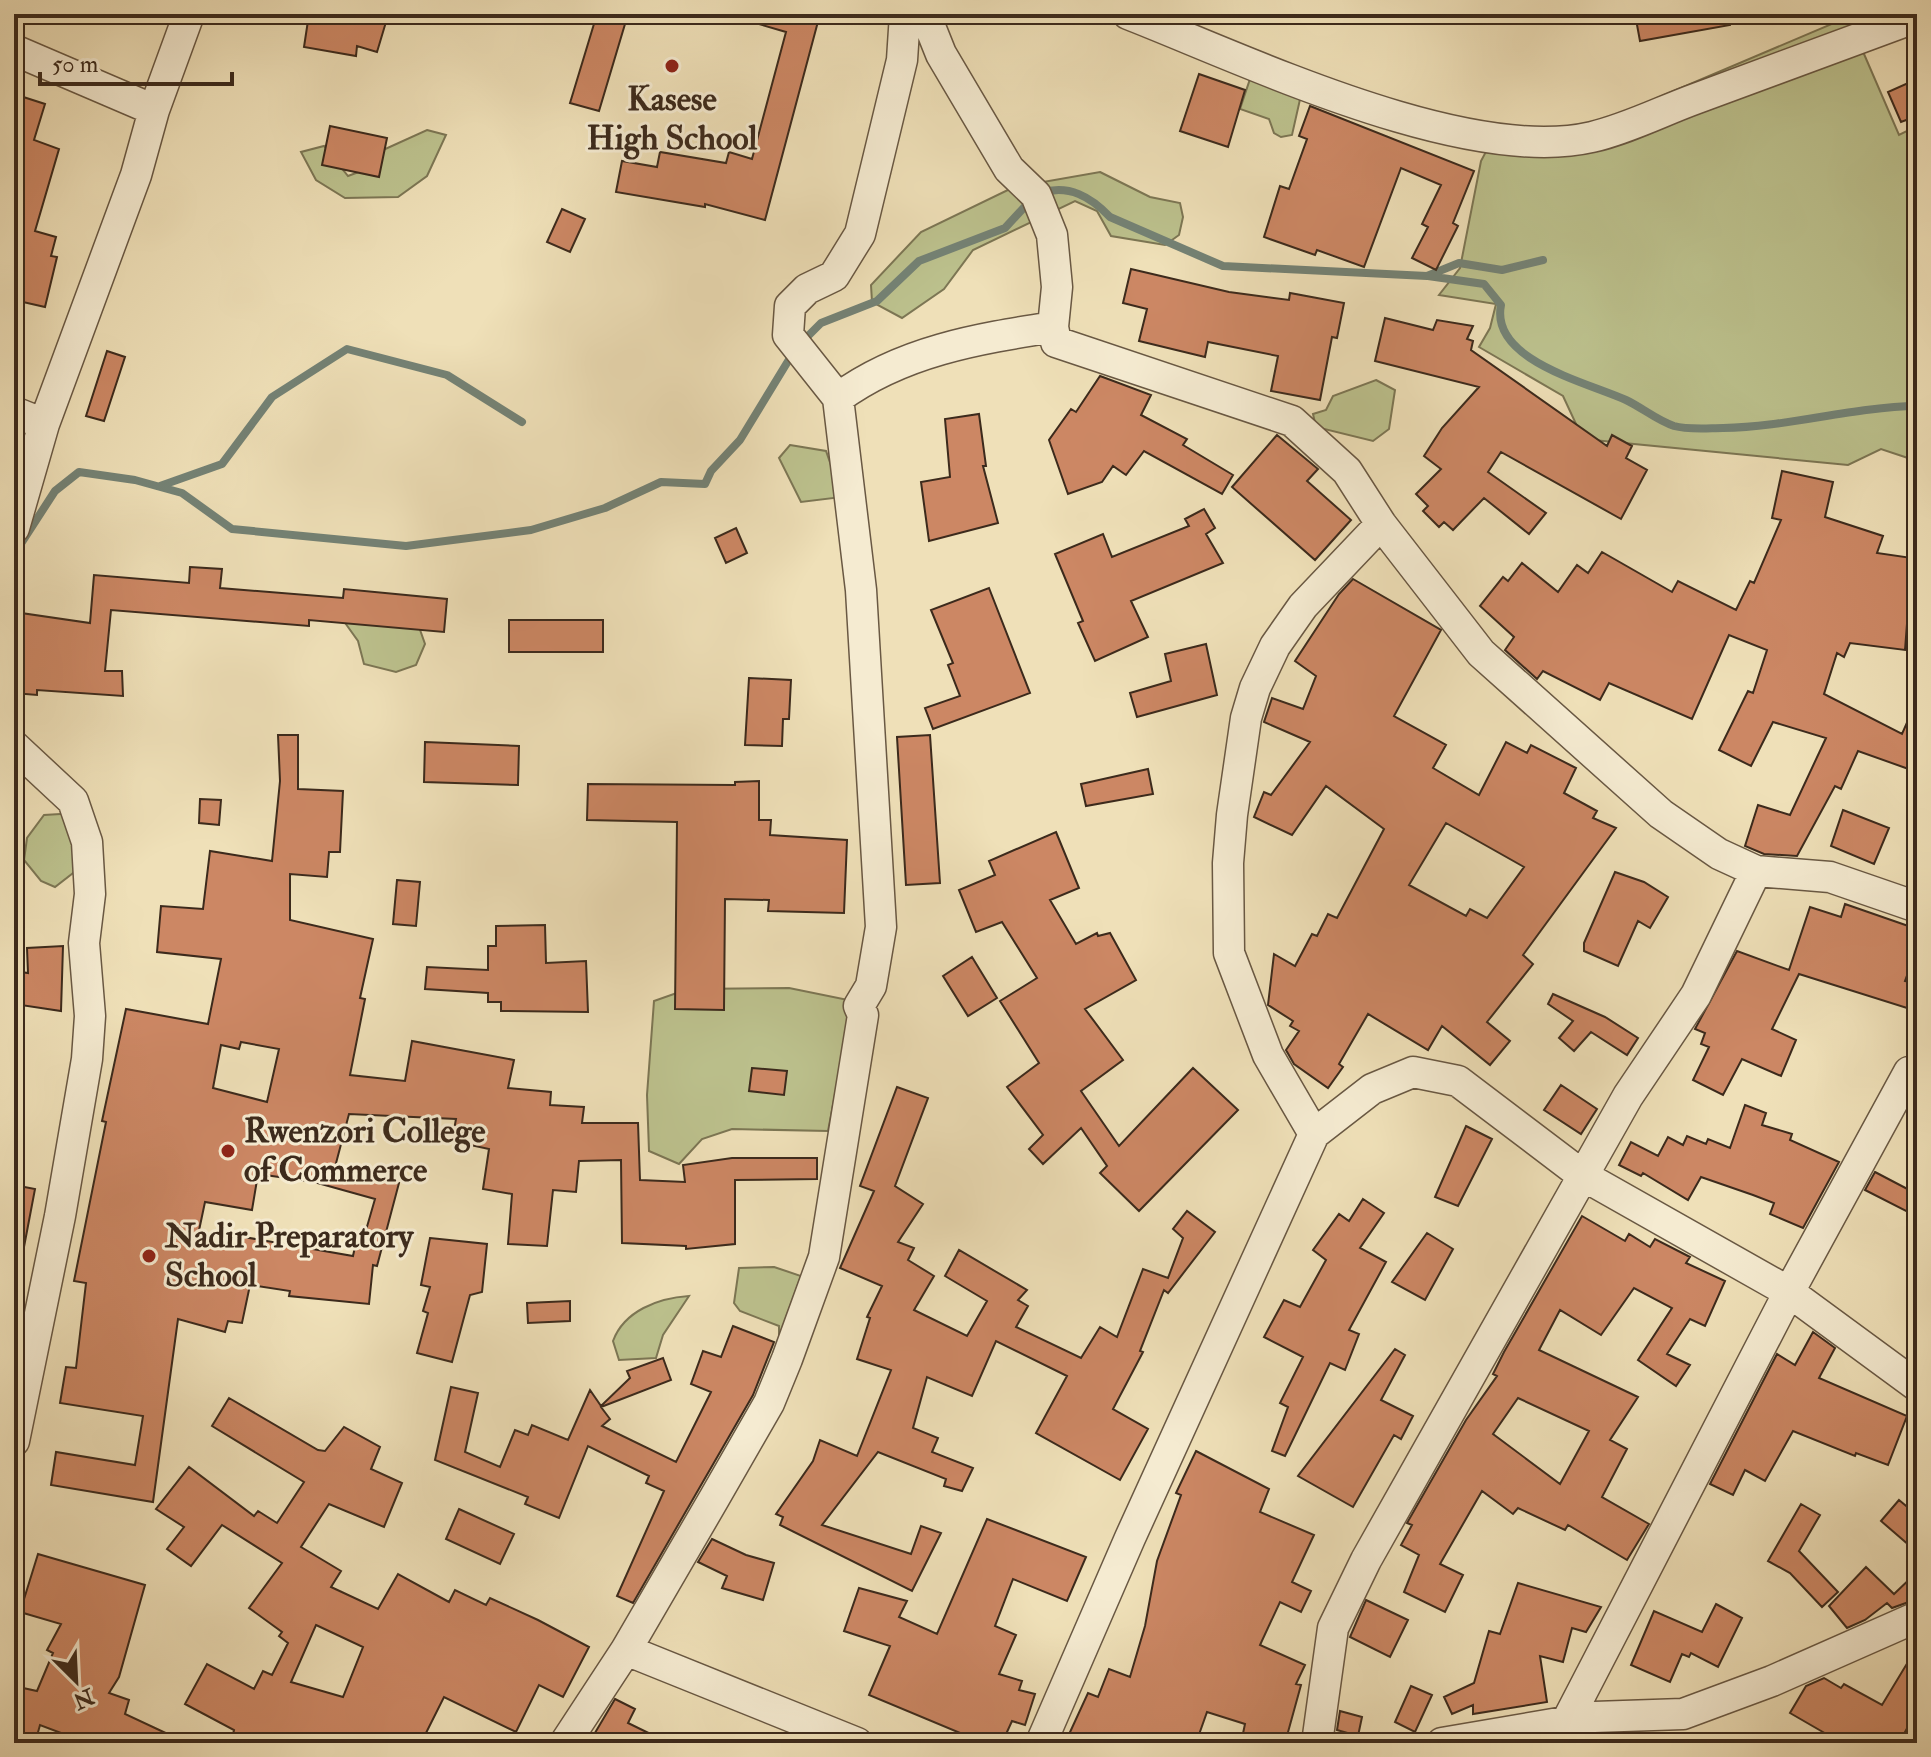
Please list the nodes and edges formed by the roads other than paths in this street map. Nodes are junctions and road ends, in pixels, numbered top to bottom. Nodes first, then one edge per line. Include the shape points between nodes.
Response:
1 (189, 14) edge
2 (905, 14) edge
3 (925, 14) edge
4 (1128, 14) edge
5 (1917, 17) edge
6 (14, 50) edge
7 (154, 110) junction
8 (1053, 327) junction
9 (838, 398) junction
10 (14, 412) edge
11 (44, 424) junction
12 (1381, 524) junction
13 (14, 528) edge
14 (14, 746) edge
15 (1756, 871) junction
16 (1917, 907) edge
17 (1909, 1072) dead end
18 (1314, 1134) junction
19 (1582, 1175) junction
20 (1789, 1292) junction
21 (25, 1339) edge
22 (1917, 1386) edge
23 (14, 1441) edge
24 (1917, 1617) edge
25 (626, 1650) junction
26 (1567, 1721) junction
27 (565, 1743) edge
28 (857, 1743) edge
29 (1041, 1743) edge
30 (1317, 1743) edge
31 (1442, 1743) edge

1 - 7 street
2 - 9 street via 902,60 860,234 834,276 807,289 790,306 788,335
3 - 8 street via 941,54 1009,169 1036,195 1052,235 1057,287
4 - 5 street via 1411,119 1475,137 1521,142 1592,137
6 - 7 street
7 - 11 street via 136,175
8 - 9 street via 958,342 870,374
8 - 12 street via 1056,342 1292,421 1347,471
9 - 25 street via 861,590 881,927 871,986 859,1006 863,1015 824,1257 805,1315 769,1403
10 - 11 street
11 - 13 street
12 - 15 street via 1490,661 1661,814 1719,854
12 - 18 street via 1303,606 1275,646 1246,718 1232,815 1229,953 1268,1055
14 - 21 street via 73,801 87,842 90,894 84,943 90,1016 87,1059
15 - 16 street via 1830,877
15 - 19 street via 1696,995
17 - 20 street
18 - 19 street via 1372,1089 1413,1072 1458,1081
18 - 29 street
19 - 20 street
19 - 30 street via 1333,1628
20 - 22 street
20 - 26 street
21 - 23 street
24 - 26 street via 1683,1714
25 - 27 street
25 - 28 street
26 - 31 street

